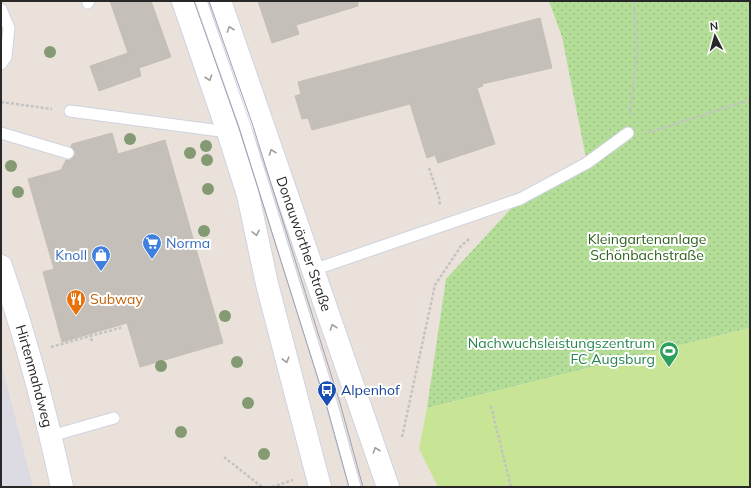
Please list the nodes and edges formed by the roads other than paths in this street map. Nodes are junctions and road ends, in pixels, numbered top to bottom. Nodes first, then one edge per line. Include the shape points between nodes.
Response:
1 (183, 1) edge
2 (201, 1) edge
3 (220, 1) edge
4 (1, 9) edge
5 (1, 64) edge
6 (70, 111) road end
7 (228, 132) junction
8 (1, 133) edge
9 (628, 133) road end
10 (68, 153) dead end
11 (1, 266) edge
12 (312, 270) junction
13 (114, 418) dead end
14 (51, 436) junction
15 (62, 487) edge
16 (320, 487) edge
17 (355, 487) edge
18 (388, 487) edge

1 -> 7 main road
2 - 17 lane via 245,126 330,398
12 -> 3 main road, Donauwörther Straße
4 - 5 lane via 9,28 6,57
6 - 7 lane
7 -> 16 main road via 248,195 267,284
8 - 10 lane
9 - 12 lane via 588,163 520,198
11 - 14 main road, Hirtenmahdweg via 13,299
18 -> 12 main road, Donauwörther Straße
13 - 14 lane
14 - 15 main road, Hirtenmahdweg

